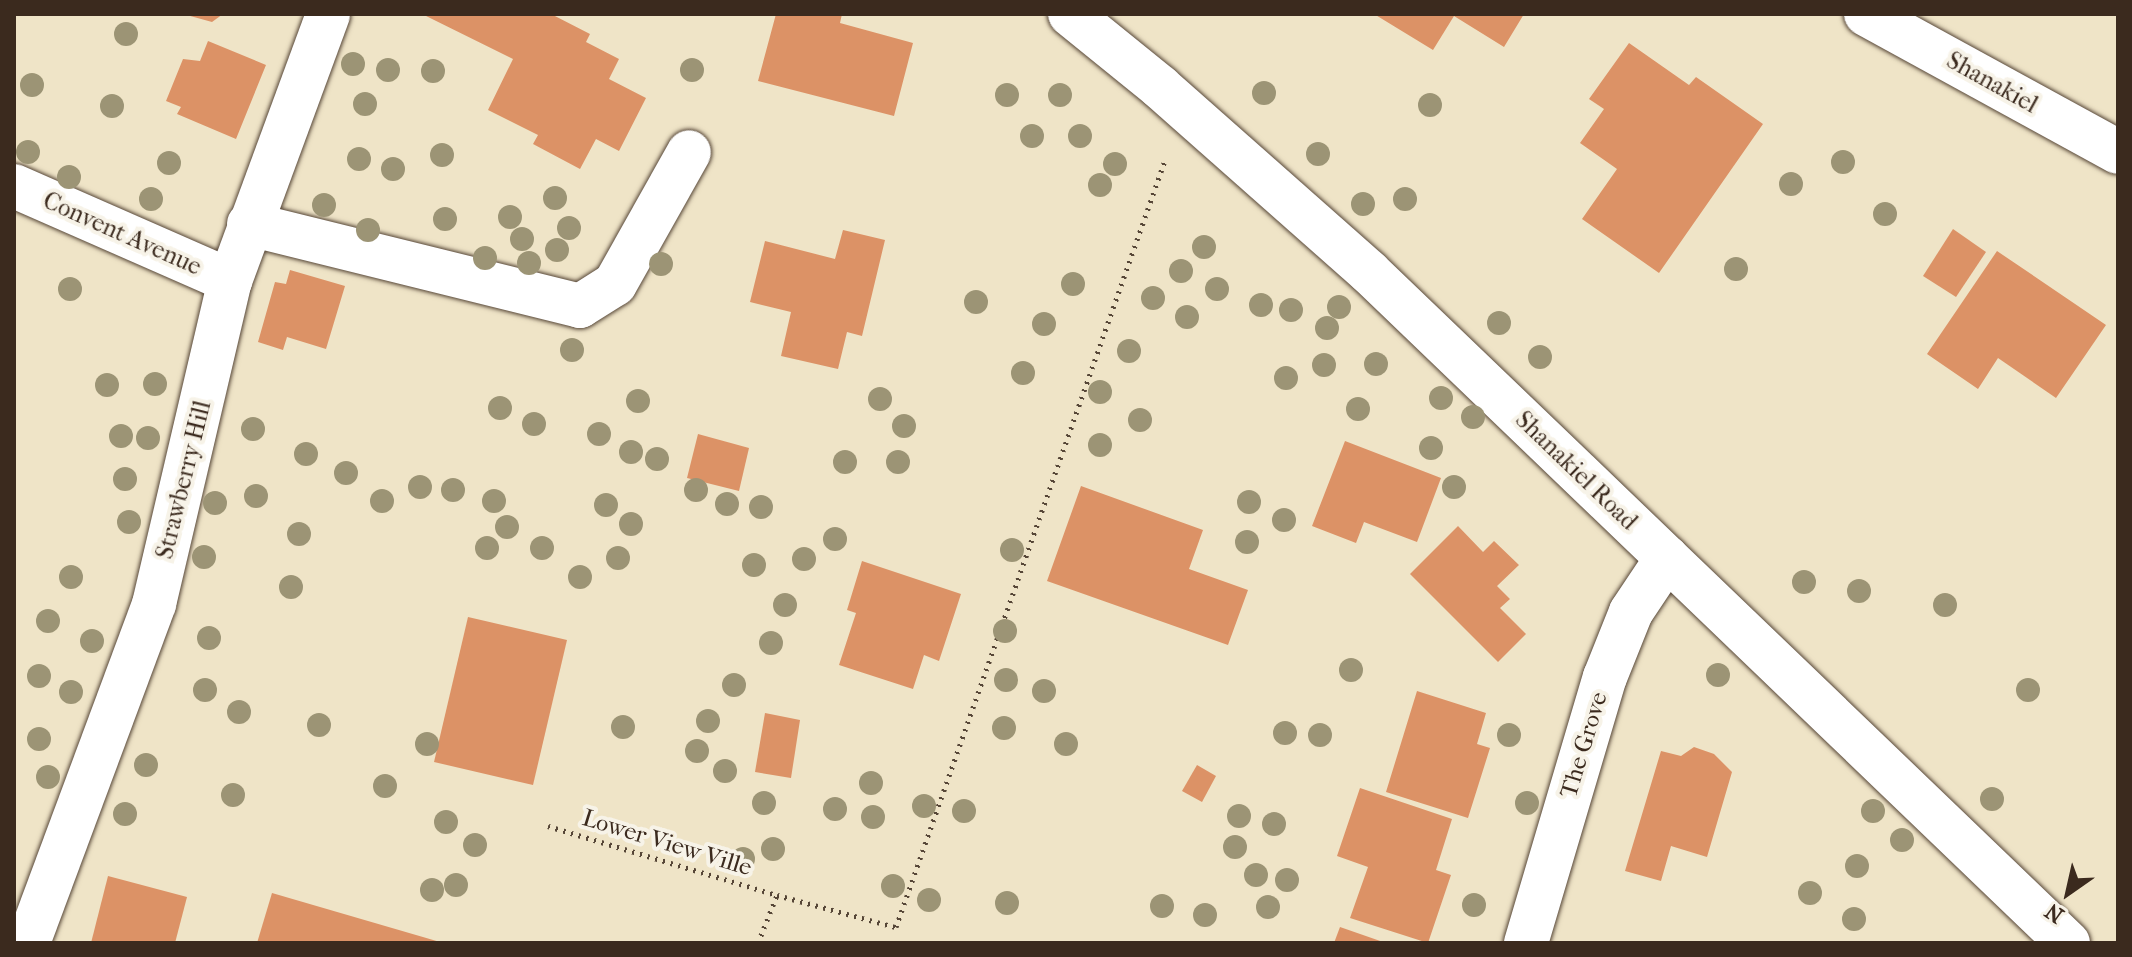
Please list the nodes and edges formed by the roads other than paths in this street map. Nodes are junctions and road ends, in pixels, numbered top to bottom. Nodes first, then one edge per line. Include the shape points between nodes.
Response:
1 (328, 14) edge
2 (1070, 14) edge
3 (1866, 14) edge
4 (689, 152) dead end
5 (2118, 152) edge
6 (14, 186) edge
7 (249, 224) junction
8 (230, 281) junction
9 (1667, 558) junction
10 (28, 943) edge
11 (1526, 943) edge
12 (2068, 943) edge

1 - 7 street, Strawberry Hill
2 - 9 street, Shanakiel Road via 1369,272
3 - 5 street, Shanakiel
4 - 7 street via 615,284 580,306
6 - 8 street, Convent Avenue
7 - 8 street, Strawberry Hill
8 - 10 street, Strawberry Hill via 154,604
9 - 11 street, The Grove via 1631,612 1605,677
9 - 12 street, Shanakiel Road

